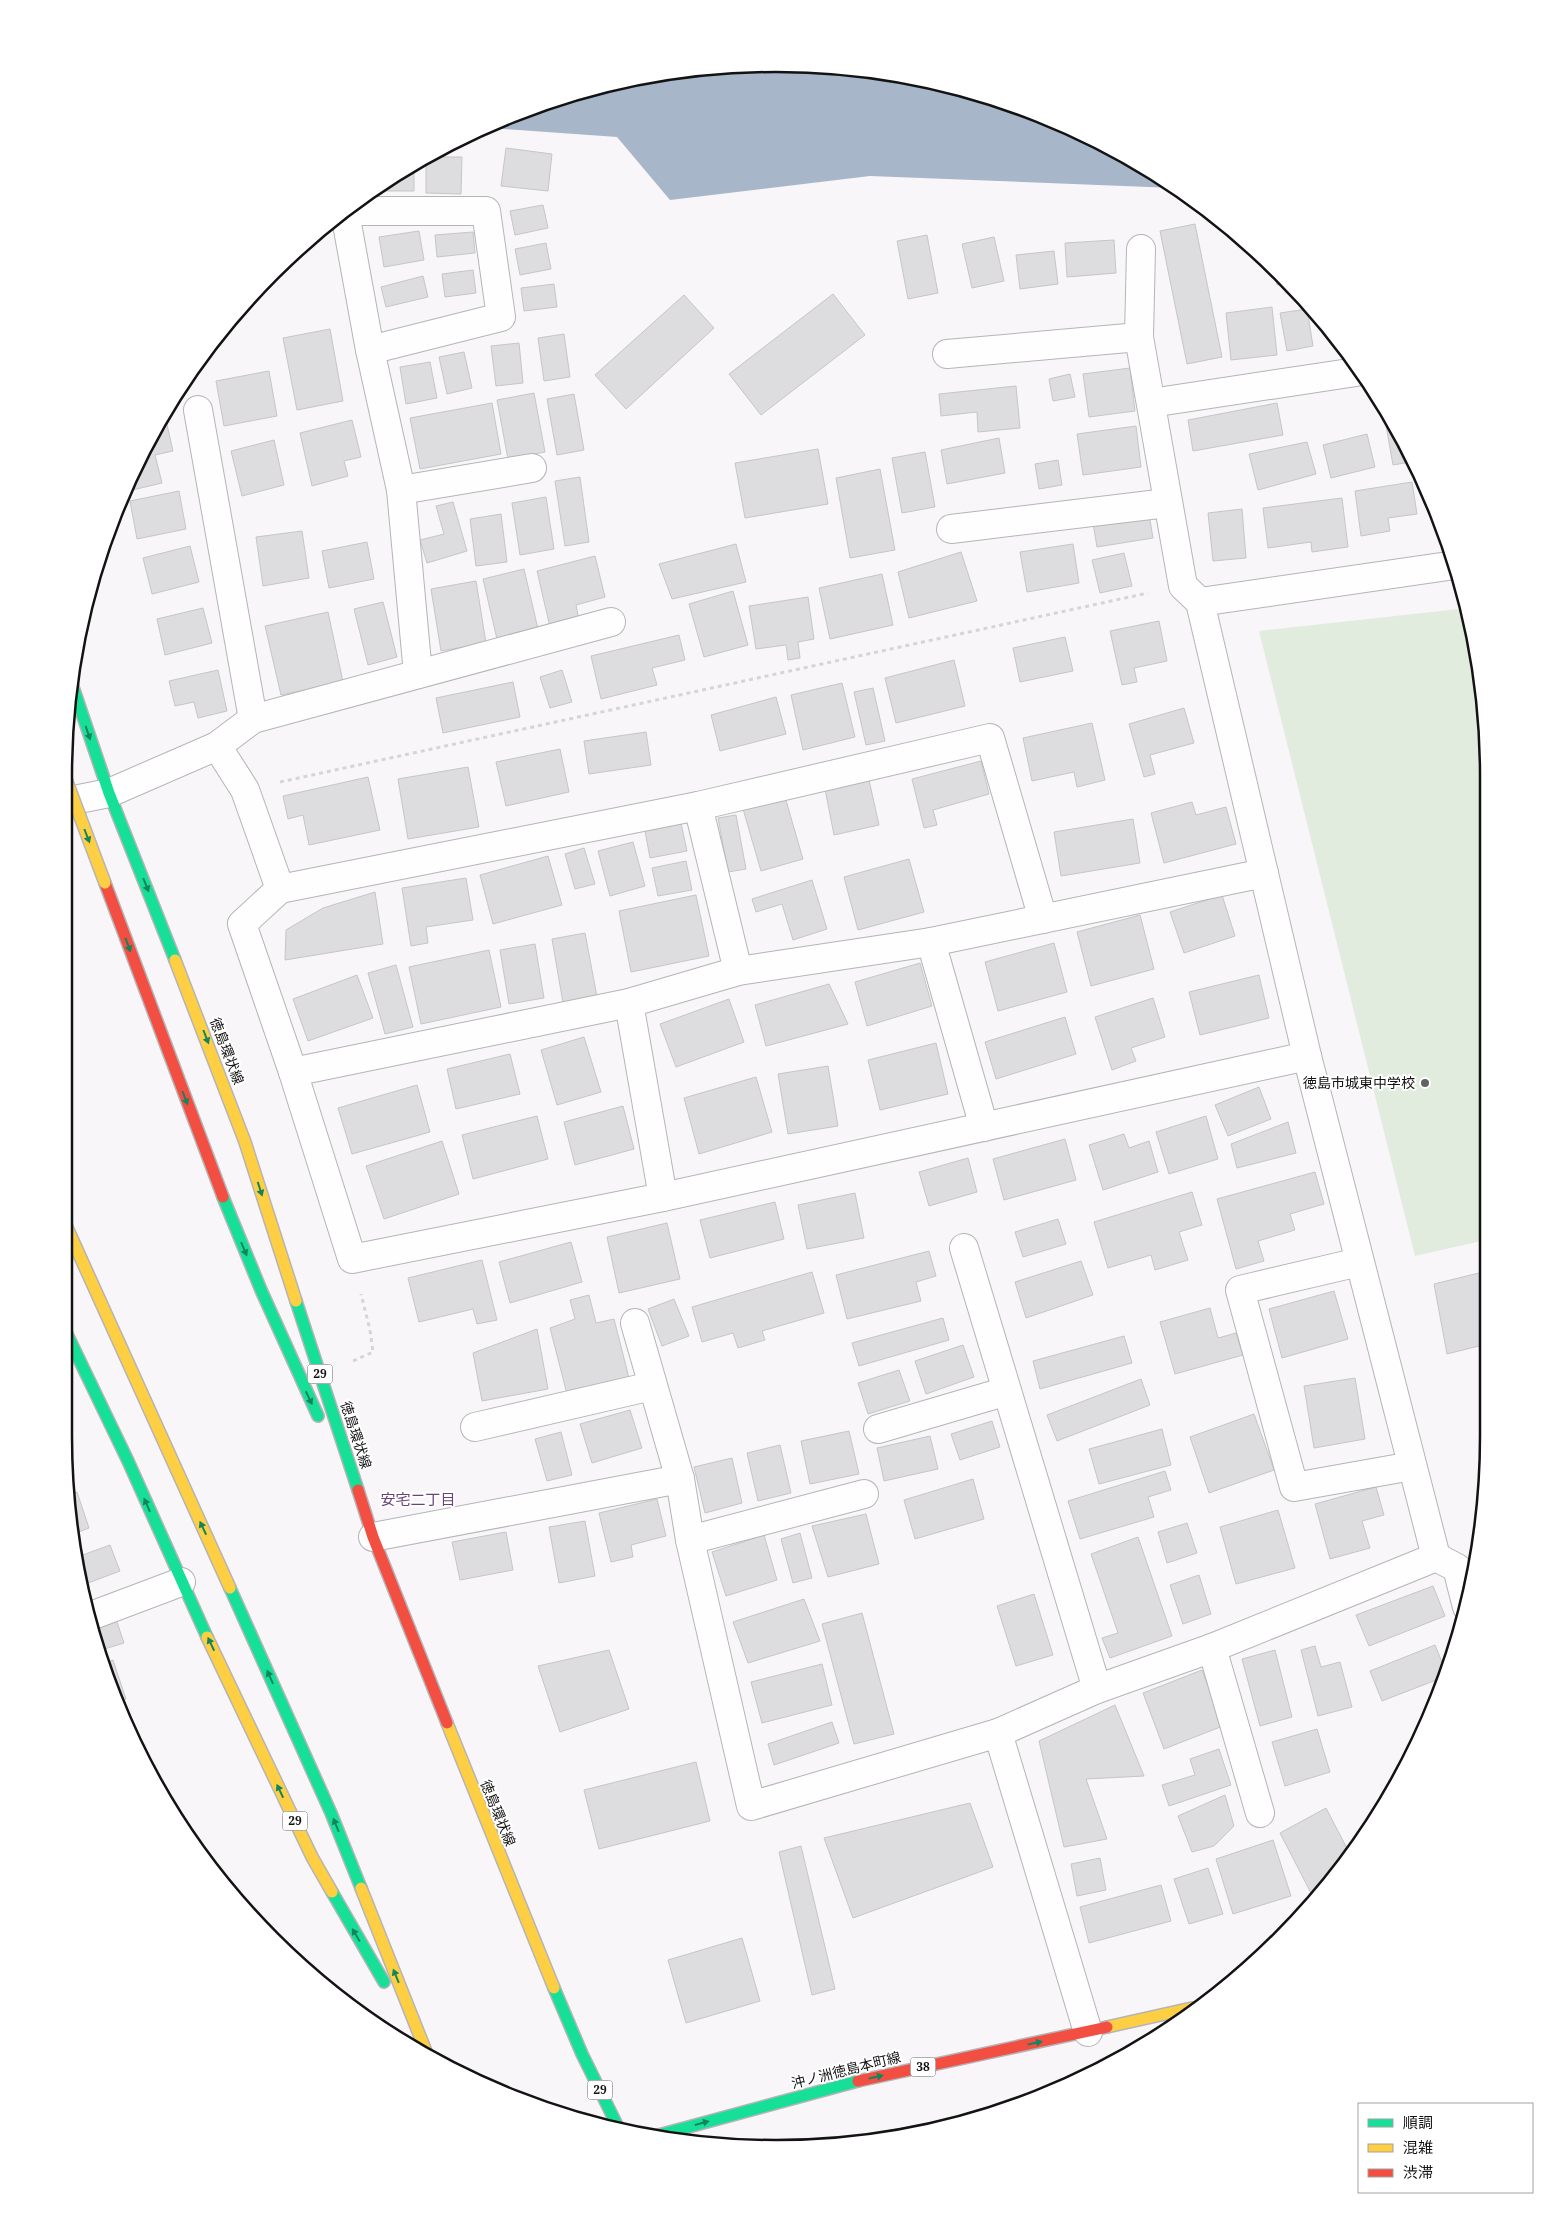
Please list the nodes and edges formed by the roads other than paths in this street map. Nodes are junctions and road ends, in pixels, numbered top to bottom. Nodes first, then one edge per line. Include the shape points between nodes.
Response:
1 (356, 212) edge
2 (347, 219) edge
3 (1141, 249) dead end
4 (1140, 337) junction
5 (370, 350) junction
6 (947, 354) dead end
7 (1353, 372) edge
8 (1151, 403) junction
9 (198, 410) dead end
10 (532, 468) dead end
11 (400, 490) junction
12 (1167, 503) junction
13 (951, 530) dead end
14 (1448, 566) edge
15 (1192, 594) junction
16 (611, 622) dead end
17 (418, 674) junction
18 (77, 702) edge
19 (253, 720) junction
20 (217, 746) junction
21 (109, 793) junction
22 (72, 795) edge
23 (72, 800) edge
24 (698, 806) junction
25 (1264, 873) junction
26 (280, 889) junction
27 (1043, 919) junction
28 (931, 942) junction
29 (738, 971) junction
30 (629, 1003) junction
31 (1307, 1056) junction
32 (293, 1072) junction
33 (984, 1127) junction
34 (663, 1197) junction
35 (72, 1239) edge
36 (964, 1248) dead end
37 (1359, 1262) junction
38 (635, 1323) dead end
39 (72, 1345) edge
40 (652, 1386) junction
41 (1007, 1391) junction
42 (321, 1423) dead end
43 (474, 1427) dead end
44 (878, 1429) dead end
45 (329, 1441) dead end
46 (1412, 1466) junction
47 (680, 1479) junction
48 (864, 1494) dead end
49 (373, 1537) junction
50 (690, 1540) junction
51 (1436, 1557) junction
52 (181, 1582) junction
53 (1463, 1592) edge
54 (95, 1614) edge
55 (1212, 1648) junction
56 (1097, 1689) junction
57 (998, 1734) junction
58 (1260, 1814) dead end
59 (1185, 2010) edge
60 (1088, 2032) junction
61 (419, 2043) edge
62 (422, 2045) edge
63 (615, 2122) edge
64 (671, 2132) edge

1 - 5 street via 486,211 501,317
2 - 5 street
3 - 4 street
4 - 6 street
4 - 8 street
5 - 11 street
7 - 8 street
8 - 12 street
9 - 19 street
10 - 11 street
11 - 17 street
12 - 13 street
12 - 15 street
14 - 15 street
15 - 25 street
16 - 17 street
17 - 19 street
18 -> 21 main road, 徳島環状線 / 29
19 - 20 street
20 - 21 street
20 - 26 street via 245,790
21 - 23 street
21 -> 49 main road, 徳島環状線 / 29 via 245,1142
22 -> 42 main road, bridge via 229,1214
24 - 26 street
24 - 27 street via 990,738
24 - 29 street
25 - 27 street
25 - 31 street
26 - 32 street via 242,924
27 - 28 street
28 - 29 street
28 - 33 street
29 - 30 street
30 - 32 street
30 - 34 street
31 - 33 street
31 - 37 street
32 - 34 street via 352,1260
33 - 34 street
62 -> 35 main road via 331,1813
36 - 41 street
37 - 46 street
37 - 46 street via 1240,1290 1294,1487
38 - 40 street
52 -> 39 main road, 29
40 - 43 street
40 - 47 street
41 - 44 street
41 - 56 street
45 - 49 main road
46 - 51 street
47 - 49 street
47 - 50 street
48 - 50 street
49 - 63 main road, 徳島環状線 / 29 via 511,1884 582,2054
50 - 57 street via 751,1806
51 - 53 street via 1457,1568
51 - 55 street
52 - 54 street
61 -> 52 main road, 29 via 312,1857
55 - 56 street
55 - 58 street
56 - 57 street
57 - 60 street
59 - 60 main road, 沖ノ洲徳島本町線 / 38
64 -> 60 main road, 沖ノ洲徳島本町線 / 38 via 854,2082

